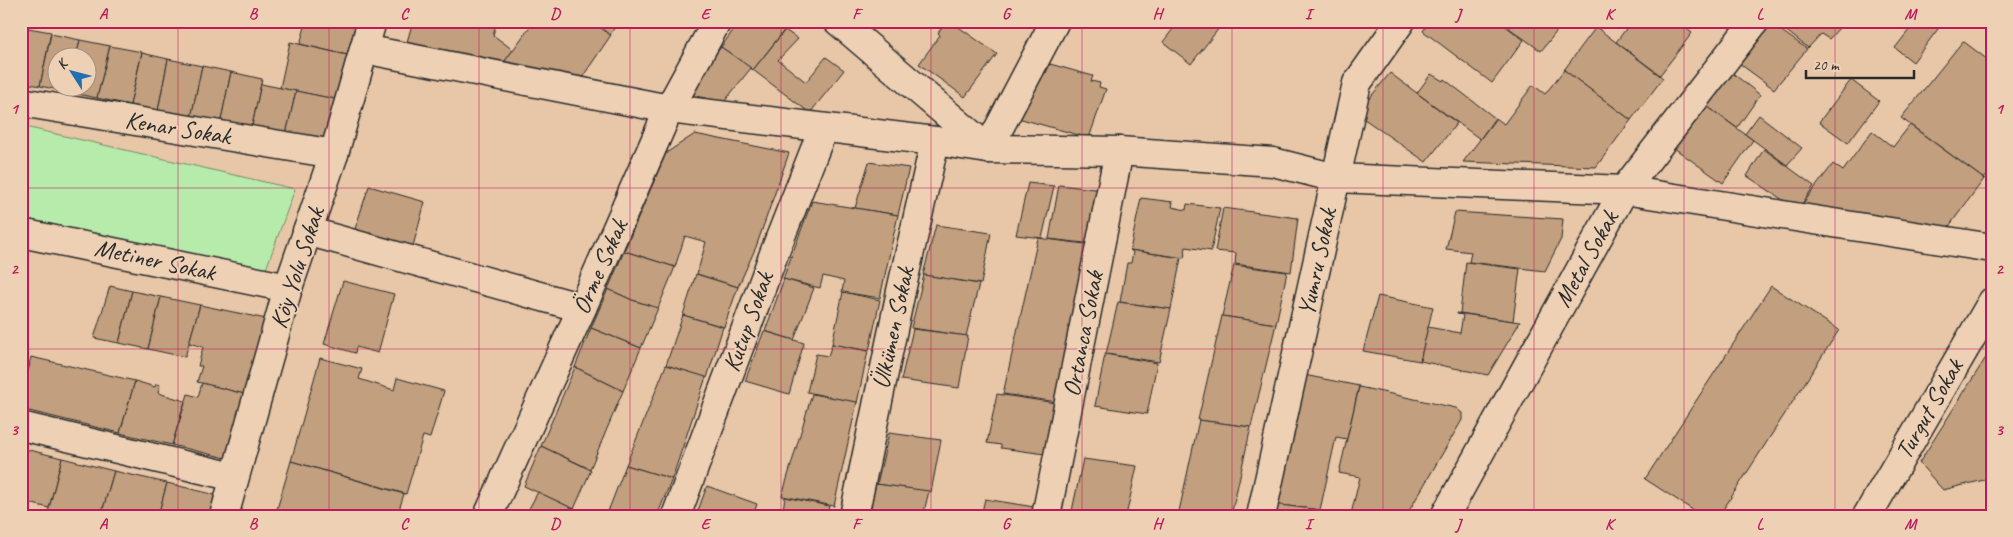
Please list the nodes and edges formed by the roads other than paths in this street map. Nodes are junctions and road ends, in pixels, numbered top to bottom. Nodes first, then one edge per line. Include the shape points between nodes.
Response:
1 (372, 21) edge
2 (716, 21) edge
3 (838, 21) edge
4 (1055, 21) edge
5 (1401, 21) edge
6 (1755, 21) edge
7 (364, 49) junction
8 (21, 102) edge
9 (669, 110) junction
10 (824, 129) junction
11 (935, 141) junction
12 (988, 149) junction
13 (1119, 151) junction
14 (334, 154) junction
15 (1336, 178) junction
16 (1624, 190) junction
17 (307, 231) junction
18 (21, 233) edge
19 (1992, 248) edge
20 (288, 288) junction
21 (1992, 302) edge
22 (582, 308) junction
23 (21, 426) edge
24 (234, 477) junction
25 (224, 516) edge
26 (488, 516) edge
27 (676, 516) edge
28 (854, 516) edge
29 (1046, 516) edge
30 (1262, 516) edge
31 (1445, 516) edge
32 (1867, 516) edge

1 - 7 street, Köy Yolu Sokak
2 - 9 street, Örme Sokak
3 - 12 street
4 - 12 street
5 - 15 street, Yumru Sokak via 1358,83
6 - 16 street, Metal Sokak
7 - 9 street
7 - 14 street, Köy Yolu Sokak
8 - 14 street, Kenar Sokak
9 - 10 street
9 - 22 street, Örme Sokak
10 - 11 street
10 - 27 street, Kutup Sokak via 774,252
11 - 12 street
11 - 28 street, Ülkümen Sokak
12 - 13 street
13 - 15 street via 1274,162
13 - 29 street, Ortanca Sokak
14 - 17 street, Köy Yolu Sokak
15 - 16 street
15 - 30 street, Yumru Sokak
16 - 19 street
16 - 31 street, Metal Sokak
17 - 20 street, Köy Yolu Sokak
17 - 22 street
18 - 20 street, Metiner Sokak
20 - 24 street, Köy Yolu Sokak
21 - 32 street, Turgut Sokak
22 - 26 street, Örme Sokak
23 - 24 street
24 - 25 street, Köy Yolu Sokak

